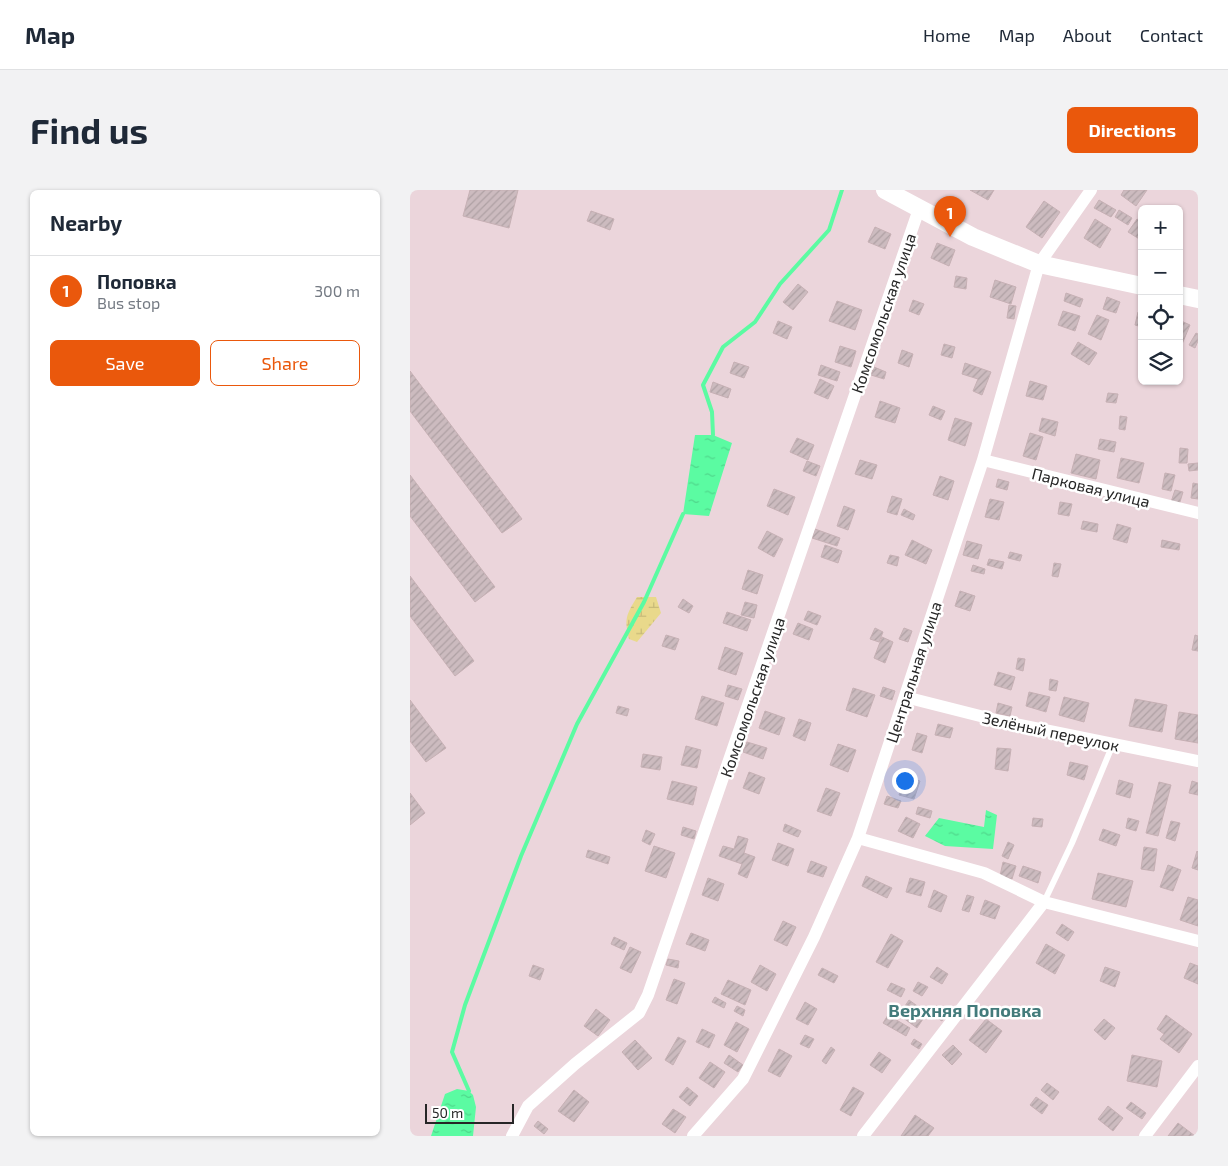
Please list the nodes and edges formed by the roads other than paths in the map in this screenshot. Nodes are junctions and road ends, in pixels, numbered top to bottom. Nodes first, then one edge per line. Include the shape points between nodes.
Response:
1 (885, 190) edge
2 (1091, 190) edge
3 (918, 209) junction
4 (1038, 264) junction
5 (1138, 285) edge
6 (1183, 295) edge
7 (1198, 299) edge
8 (983, 460) junction
9 (1198, 513) edge
10 (904, 697) junction
11 (1112, 744) junction
12 (1198, 761) edge
13 (858, 838) junction
14 (1044, 902) junction
15 (1198, 941) edge
16 (1198, 1066) edge
17 (511, 1136) edge
18 (693, 1136) edge
19 (863, 1136) edge
20 (1145, 1136) edge

1 - 3 street
2 - 4 street, Центральная улица
3 - 4 street via 973,237
3 - 17 street, Комсомольская улица via 648,996 639,1013 528,1106
4 - 5 street
4 - 8 street, Центральная улица
6 - 7 street
8 - 9 street, Парковая улица
8 - 10 street, Центральная улица
10 - 11 street, Зелёный переулок
10 - 13 street, Центральная улица
11 - 12 street, Зелёный переулок
11 - 14 lane
13 - 14 street via 984,873
13 - 18 street, Центральная улица via 814,937 743,1079
14 - 15 street
14 - 19 street
16 - 20 street

